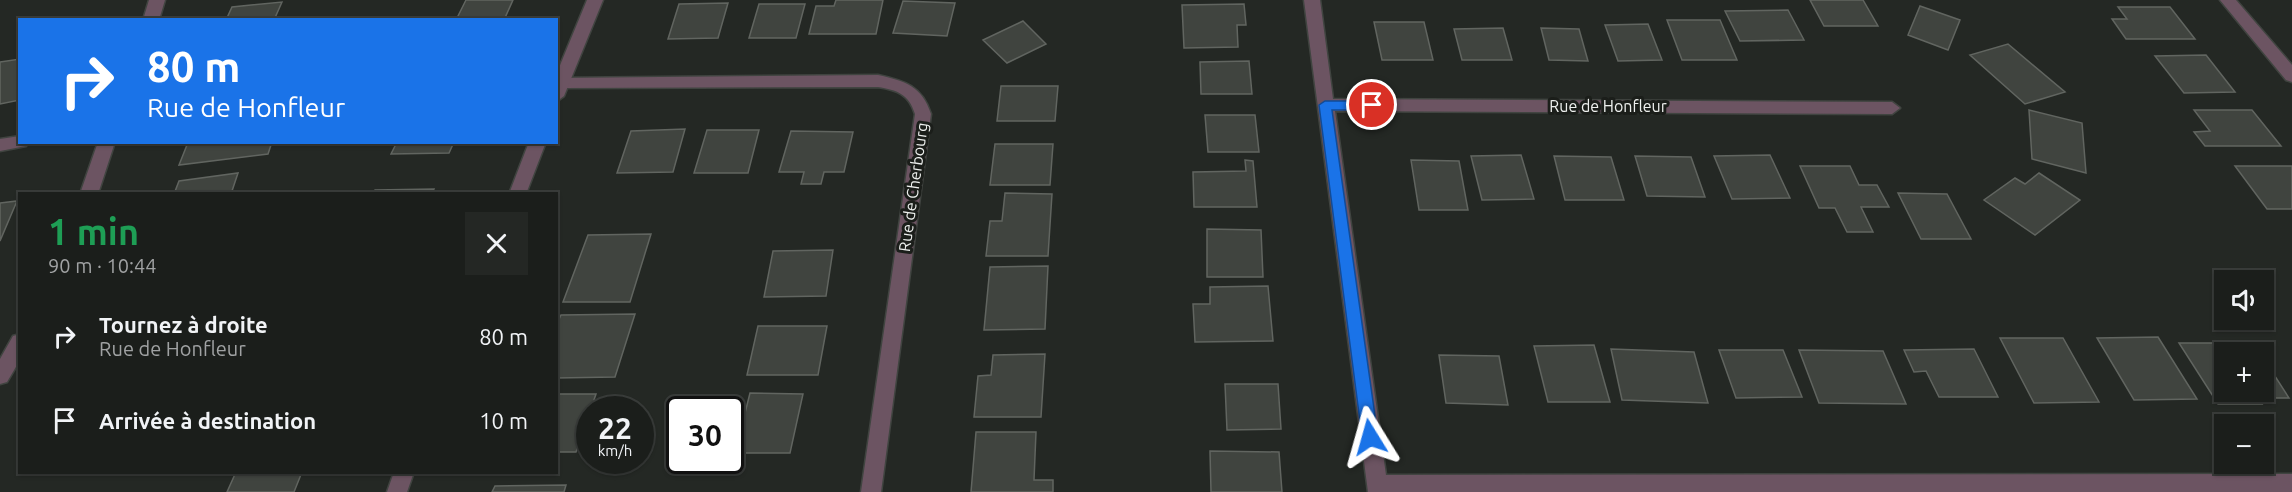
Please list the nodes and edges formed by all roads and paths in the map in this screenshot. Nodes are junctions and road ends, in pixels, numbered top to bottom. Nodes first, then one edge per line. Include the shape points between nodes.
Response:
1 (157, 0) edge
2 (595, 0) edge
3 (1312, 0) edge
4 (2228, 0) edge
5 (152, 18) edge
6 (2292, 76) edge
7 (559, 89) edge
8 (1325, 105) junction
9 (1892, 108) dead end
10 (18, 142) edge
11 (106, 144) edge
12 (537, 144) edge
13 (0, 145) edge
14 (90, 192) edge
15 (518, 192) edge
16 (18, 345) edge
17 (0, 375) edge
18 (403, 474) edge
19 (2292, 483) edge
20 (1377, 488) edge
21 (397, 492) edge
22 (871, 492) edge

1 - 5 street
2 - 7 street
3 - 8 street
4 - 6 street
7 - 22 street, Rue de Cherbourg via 878,81 903,86 918,98 923,114
8 - 9 street, Rue de Honfleur
8 - 20 street
10 - 13 street
11 - 14 street
12 - 15 street
16 - 17 street
18 - 21 street
19 - 20 street

